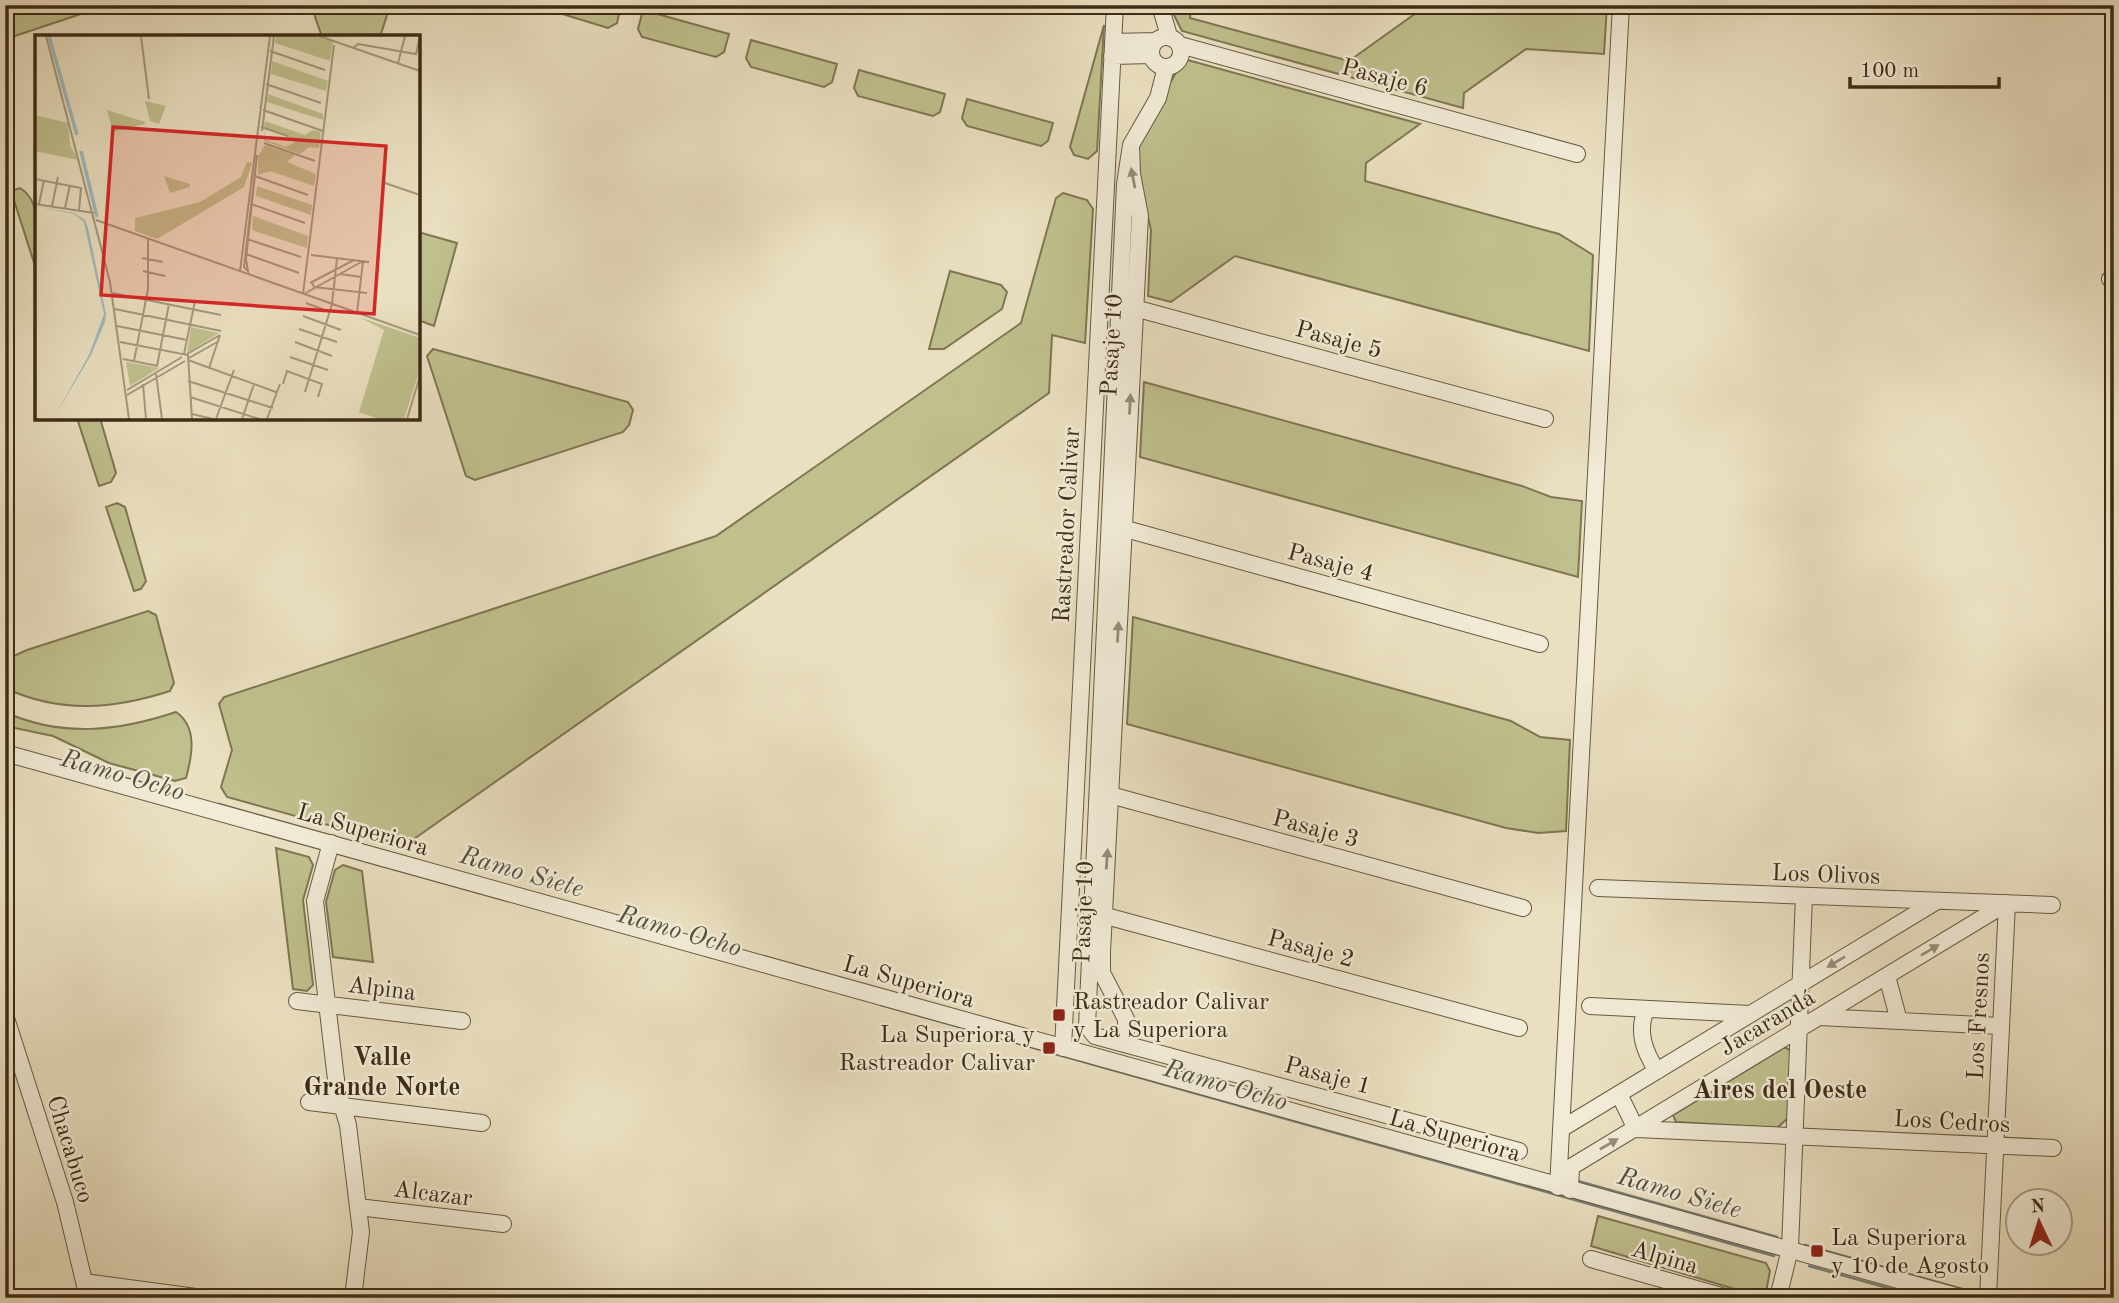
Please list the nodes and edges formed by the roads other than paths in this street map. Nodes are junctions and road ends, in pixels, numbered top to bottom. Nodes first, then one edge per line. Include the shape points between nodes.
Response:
1 (1115, 5) edge
2 (1160, 5) edge
3 (1621, 5) edge
4 (1164, 45) junction
5 (1113, 49) junction
6 (1166, 67) junction
7 (1577, 154) dead end
8 (1129, 306) junction
9 (1545, 419) dead end
10 (1116, 527) junction
11 (1540, 644) dead end
12 (5, 753) edge
13 (1104, 793) junction
14 (331, 844) junction
15 (1598, 888) dead end
16 (1804, 895) junction
17 (1937, 901) junction
18 (2007, 903) junction
19 (2052, 905) dead end
20 (1523, 908) dead end
21 (1097, 914) junction
22 (1887, 976) junction
23 (1801, 983) junction
24 (297, 1001) dead end
25 (327, 1005) junction
26 (1590, 1006) dead end
27 (1646, 1009) junction
28 (1750, 1014) junction
29 (5, 1015) edge
30 (1819, 1017) junction
31 (462, 1021) dead end
32 (1899, 1021) junction
33 (2001, 1026) junction
34 (1518, 1028) dead end
35 (1800, 1029) junction
36 (1126, 1043) junction
37 (1063, 1048) junction
38 (1657, 1071) junction
39 (1619, 1094) junction
40 (309, 1102) dead end
41 (342, 1106) junction
42 (482, 1123) dead end
43 (1561, 1129) junction
44 (1636, 1129) junction
45 (1796, 1136) junction
46 (1995, 1146) junction
47 (2053, 1148) dead end
48 (1519, 1151) dead end
49 (1564, 1189) junction
50 (358, 1207) junction
51 (503, 1224) dead end
52 (1790, 1249) junction
53 (1591, 1259) dead end
54 (86, 1290) edge
55 (204, 1298) edge
56 (353, 1298) edge
57 (1728, 1298) edge
58 (1778, 1298) edge
59 (1963, 1298) edge
60 (1988, 1298) edge

1 - 5 street, Rastreador Calivar
2 - 4 street
3 - 43 street
4 - 5 street, Pasaje 6
4 - 6 street via 1157,64
4 - 6 street, Pasaje 10 via 1179,60
4 - 7 street, Pasaje 6
5 - 37 street, Rastreador Calivar
6 - 8 street, Pasaje 10 via 1157,98 1131,145 1125,184
8 - 9 street, Pasaje 5
8 - 10 street, Pasaje 10
10 - 11 street, Pasaje 4
10 - 13 street, Pasaje 10
12 - 14 street, La Superiora
13 - 20 street, Pasaje 3
13 - 21 street, Pasaje 10
14 - 25 street via 315,901
14 - 37 street, La Superiora
15 - 16 street, Los Olivos
16 - 17 street, Los Olivos
16 - 23 street
17 - 18 street, Los Olivos
17 -> 23 street, Jacarandá
18 - 19 street, Los Olivos
22 -> 18 street, Jacarandá
18 - 33 street, Los Fresnos
21 - 34 street, Pasaje 2
21 - 36 street, Pasaje 10 via 1102,973 1126,1019
21 - 36 street, Pasaje 10 via 1087,1026 1095,1036
22 - 30 street, Jacarandá
22 - 32 street
23 - 28 street, Jacarandá
23 - 35 street
24 - 25 street, Alpina
25 - 31 street, Alpina
25 - 41 street
26 - 27 street
27 - 28 street
27 - 38 street via 1643,1045
28 - 38 street, Jacarandá
29 - 54 street, Chacabuco via 65,1202
30 - 32 street
30 - 35 street, Jacarandá
32 - 33 street
33 - 46 street, Los Fresnos
35 - 44 street, Jacarandá
35 - 45 street
36 - 48 street, Pasaje 1
37 - 49 street, La Superiora
38 - 39 street, Jacarandá
39 - 43 street, Jacarandá
39 - 44 street
40 - 41 street
41 - 42 street
41 - 50 street
43 - 49 street
44 - 45 street, Los Cedros
49 -> 44 street, Jacarandá via 1571,1167
45 - 46 street, Los Cedros
45 - 52 street
46 - 47 street, Los Cedros
46 - 60 street, Los Fresnos
49 - 52 street, La Superiora
50 - 51 street, Alcazar
50 - 56 street via 361,1232
52 - 58 street
52 - 59 street, La Superiora
53 - 57 street, Alpina
54 - 55 street

